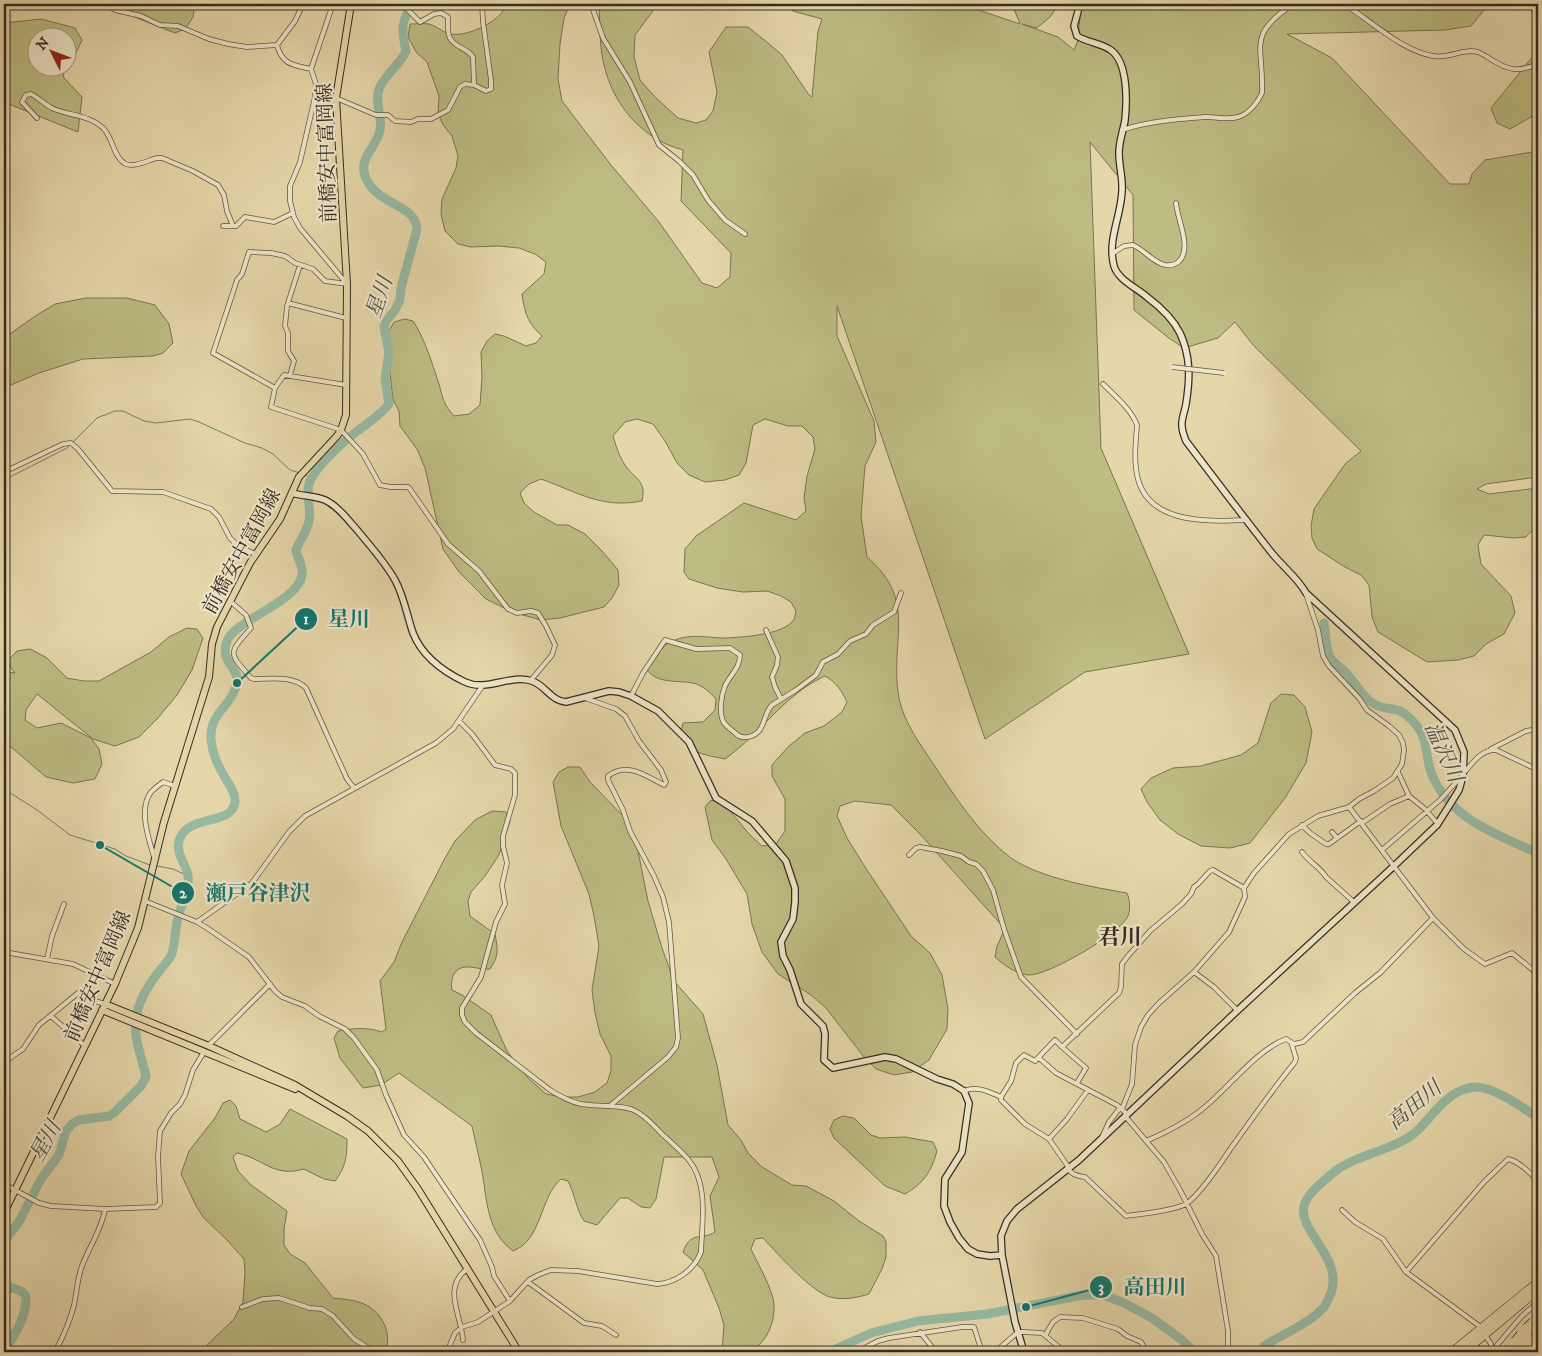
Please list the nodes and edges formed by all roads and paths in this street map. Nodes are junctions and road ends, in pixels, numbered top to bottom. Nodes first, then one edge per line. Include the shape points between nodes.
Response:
1 (107, 4) edge
2 (303, 4) edge
3 (333, 4) edge
4 (351, 4) edge
5 (402, 4) edge
6 (482, 4) edge
7 (592, 4) edge
8 (1080, 4) edge
9 (1293, 4) edge
10 (1344, 4) edge
11 (277, 45) junction
12 (1538, 64) edge
13 (311, 69) junction
14 (474, 85) junction
15 (336, 98) junction
16 (37, 118) dead end
17 (1122, 130) junction
18 (1176, 203) dead end
19 (293, 213) junction
20 (223, 226) dead end
21 (233, 226) junction
22 (745, 234) dead end
23 (1112, 254) junction
24 (300, 264) junction
25 (347, 284) junction
26 (288, 303) junction
27 (347, 318) junction
28 (1172, 367) dead end
29 (1224, 373) dead end
30 (290, 375) junction
31 (1103, 384) dead end
32 (346, 385) junction
33 (275, 388) junction
34 (341, 430) junction
35 (4, 472) edge
36 (295, 494) junction
37 (1246, 520) junction
38 (255, 554) junction
39 (1306, 593) junction
40 (901, 594) dead end
41 (230, 601) junction
42 (766, 630) dead end
43 (531, 680) junction
44 (483, 685) junction
45 (631, 696) junction
46 (585, 698) junction
47 (781, 698) junction
48 (459, 721) junction
49 (1538, 729) edge
50 (1490, 750) junction
51 (1538, 770) edge
52 (1398, 772) junction
53 (1463, 775) junction
54 (174, 786) junction
55 (354, 788) junction
56 (1409, 796) junction
57 (1349, 807) junction
58 (1426, 812) junction
59 (1361, 822) junction
60 (1438, 824) junction
61 (1302, 825) junction
62 (1332, 832) dead end
63 (1337, 838) junction
64 (1382, 850) junction
65 (1302, 852) dead end
66 (908, 855) dead end
67 (154, 858) junction
68 (1394, 866) junction
69 (1244, 888) junction
70 (145, 901) junction
71 (1355, 903) junction
72 (64, 904) dead end
73 (1433, 918) junction
74 (197, 922) junction
75 (4, 952) edge
76 (47, 959) junction
77 (1194, 972) junction
78 (1538, 974) edge
79 (96, 976) junction
80 (115, 984) junction
81 (270, 984) junction
82 (87, 989) junction
83 (103, 1007) junction
84 (1238, 1011) junction
85 (52, 1016) junction
86 (1077, 1034) junction
87 (1291, 1042) junction
88 (85, 1046) junction
89 (208, 1046) junction
90 (1062, 1047) junction
91 (203, 1052) junction
92 (4, 1054) edge
93 (10, 1058) junction
94 (1039, 1058) junction
95 (4, 1065) edge
96 (1077, 1083) junction
97 (1088, 1090) junction
98 (964, 1091) junction
99 (1000, 1096) junction
100 (319, 1099) junction
101 (611, 1105) junction
102 (1123, 1112) junction
103 (1049, 1139) junction
104 (1102, 1139) junction
105 (1146, 1142) junction
106 (1068, 1170) junction
107 (1538, 1181) edge
108 (4, 1184) edge
109 (16, 1190) junction
110 (1186, 1203) junction
111 (105, 1209) junction
112 (1342, 1210) dead end
113 (4, 1213) edge
114 (1002, 1255) junction
115 (467, 1268) junction
116 (1406, 1272) junction
117 (528, 1282) junction
118 (1538, 1282) edge
119 (1538, 1290) edge
120 (510, 1301) junction
121 (1538, 1302) edge
122 (242, 1307) dead end
123 (494, 1312) junction
124 (462, 1327) junction
125 (920, 1332) junction
126 (1018, 1332) junction
127 (1483, 1332) junction
128 (1534, 1334) dead end
129 (616, 1335) dead end
130 (1046, 1336) junction
131 (1538, 1338) edge
132 (462, 1340) dead end
133 (55, 1352) edge
134 (374, 1352) edge
135 (447, 1352) edge
136 (519, 1352) edge
137 (856, 1352) edge
138 (936, 1352) edge
139 (982, 1352) edge
140 (995, 1352) edge
141 (1024, 1352) edge
142 (1064, 1352) edge
143 (1147, 1352) edge
144 (1226, 1352) edge
145 (1452, 1352) edge
146 (1464, 1352) edge
147 (1490, 1352) edge

1 - 11 street via 115,10 142,16 160,25 178,26 228,44
2 - 11 street
3 - 13 street
4 - 15 main road, 前橋安中富岡線
5 - 14 street via 420,22 434,14 448,17 449,38 473,57
6 - 14 street via 491,88 486,91
7 - 22 street via 604,38 630,82 659,145 693,175 725,220
8 - 17 street via 1074,26 1077,36 1112,51 1119,61 1126,95
9 - 17 street via 1270,24 1260,40 1262,93 1248,112 1240,117 1155,122
10 - 12 street via 1384,32 1430,56 1476,52 1512,70
11 - 13 street via 290,64
13 - 19 street via 316,84 315,97 300,162 290,186
14 - 15 street via 460,87 448,110 431,119 411,122 376,115
15 - 25 main road, 前橋安中富岡線
16 - 21 street via 22,102 26,95 31,94 53,109 82,116 98,124 110,137 123,162 130,165 158,158 212,180 222,190
17 - 23 street via 1119,155 1122,192
18 - 23 street via 1185,241 1176,264 1163,265 1133,245 1124,246
19 - 21 street via 274,222 245,217
19 - 25 street via 300,228
20 - 21 street
23 - 37 street via 1120,276 1166,314 1179,332 1189,360 1182,425 1186,441
24 - 25 street via 313,269 325,281
24 - 26 street
24 - 33 street via 284,256 249,252 213,353
25 - 27 main road, 前橋安中富岡線
26 - 27 street
26 - 30 street via 285,326 288,351 294,362
27 - 32 main road, 前橋安中富岡線
28 - 29 street, bridge
30 - 32 street
30 - 33 street via 284,374
31 - 37 street via 1136,421 1136,469 1147,497 1158,508 1182,518
32 - 34 main road, 前橋安中富岡線 via 346,415
33 - 34 street via 271,407
34 - 36 main road, 前橋安中富岡線 via 303,472
34 - 43 street via 363,454 380,485 410,489 448,544 479,571 508,609 517,613 535,611 540,616 555,645 552,654
35 - 38 street via 71,443 112,490 163,492 212,509 230,538
36 - 38 main road, 前橋安中富岡線
36 - 44 street via 325,500 352,524 396,581 414,634 427,656 465,682
37 - 39 street
38 - 41 main road, 前橋安中富岡線
39 - 52 street via 1323,656 1329,666 1367,710 1389,726 1403,743 1404,756
39 - 53 street via 1455,730 1464,752
40 - 47 street via 894,612 823,662 816,675
41 - 54 main road, 前橋安中富岡線 via 217,627 212,644 210,677
41 - 55 street via 246,615 251,628 238,642 233,655 235,659 251,678 288,679 298,681 306,688
42 - 47 street via 778,657 772,676
43 - 44 street
43 - 46 street via 561,702
44 - 48 street
45 - 46 street via 609,692
45 - 47 street via 665,640 696,649 730,648 740,655 740,662 725,687 721,713 723,723 738,736 757,734 769,708
45 - 98 street via 658,711 678,729 689,742 716,798 752,821 786,861 795,888 795,902 793,919 782,942 782,956 801,1004 823,1026 824,1060 833,1068 885,1057 896,1059
46 - 101 street via 616,709 625,716 666,782 664,785 633,770 622,769 608,776 630,831 663,897 678,1038 668,1057
48 - 55 street via 436,742
48 - 101 street via 494,765 515,773 516,785 503,836 507,863 502,885 505,904 496,922 481,977 462,1008 465,1022 561,1097 582,1104
49 - 50 street via 1526,731
50 - 51 street
50 - 53 street via 1479,756
52 - 56 street
52 - 57 street
53 - 58 street
53 - 60 street via 1459,790
54 - 67 main road, 前橋安中富岡線
54 - 67 street via 163,782 148,798 146,829
55 - 74 street via 298,821 260,875
56 - 58 street
56 - 59 street
57 - 59 street
57 - 61 street via 1318,816
58 - 60 street
58 - 64 street
59 - 63 street
59 - 64 street
60 - 68 street
61 - 63 street via 1326,844
61 - 69 street via 1279,844
62 - 63 street
64 - 68 street
65 - 71 street
66 - 86 street via 920,847 942,851 961,856 983,871 993,890 1021,976
67 - 70 main road, 前橋安中富岡線
68 - 71 street
68 - 73 street
69 - 77 street via 1245,897 1229,932
69 - 86 street via 1210,871 1182,904 1139,943 1122,964 1119,993
70 - 74 street
70 - 80 main road, 前橋安中富岡線 via 138,928
71 - 84 street
72 - 76 street
73 - 78 street via 1480,962 1489,964 1512,953
73 - 87 street via 1380,973 1309,1037 1299,1044
74 - 81 street via 244,953
75 - 76 street
76 - 79 street via 73,964
77 - 84 street
77 - 102 street via 1159,1002 1141,1027 1135,1045 1132,1084
79 - 80 street
79 - 82 street
80 - 83 main road, 前橋安中富岡線
81 - 89 street
81 - 120 street via 282,997 345,1029 367,1054 404,1135 424,1157 480,1240 494,1276
82 - 83 street
82 - 85 street
83 - 88 main road, 前橋安中富岡線
83 - 89 main road
83 - 91 main road
84 - 102 street
85 - 88 street
85 - 93 street via 39,1025 23,1049
86 - 90 street
87 - 105 street via 1286,1039 1269,1049 1239,1073 1207,1106
87 - 110 street via 1295,1062 1209,1180
88 - 109 main road, 前橋安中富岡線
89 - 91 street
89 - 100 main road
90 - 94 street via 1055,1040
90 - 96 street via 1086,1068
91 - 100 main road
91 - 111 street via 185,1095 160,1131 160,1203 156,1207
92 - 93 street
93 - 95 street
94 - 96 street via 1056,1073
94 - 99 street via 1035,1061 1024,1054
96 - 97 street
97 - 102 street
97 - 103 street
98 - 99 street via 980,1089
98 - 114 street via 969,1103 962,1152 946,1179 944,1206 950,1222 968,1249 977,1254
99 - 103 street via 1025,1124
100 - 115 main road via 368,1130 393,1155
101 - 117 street via 638,1112 691,1162 701,1189 701,1252 686,1272 666,1283 551,1270
102 - 104 street
102 - 104 street via 1109,1122
102 - 105 street
103 - 106 street
104 - 106 street
105 - 110 street via 1164,1162
106 - 110 street via 1092,1182 1126,1216
106 - 114 street via 1017,1209 1001,1236
107 - 116 street via 1508,1159
108 - 109 street
109 - 111 street via 51,1206
109 - 113 main road, 前橋安中富岡線
110 - 144 street via 1216,1256 1228,1331
111 - 133 street via 104,1221 81,1268 74,1304
112 - 116 street via 1383,1238
114 - 126 street
115 - 123 main road
115 - 124 street via 458,1278 453,1300
116 - 127 street
117 - 120 street
117 - 129 street via 584,1323 602,1326
118 - 127 highway
119 - 127 highway
120 - 123 street
121 - 147 street
122 - 134 street via 263,1299 279,1298 322,1309
123 - 124 street
123 - 136 main road
124 - 132 street
124 - 135 street via 455,1333
125 - 137 street via 878,1341
125 - 138 street
125 - 139 street via 974,1327
126 - 130 street
126 - 140 street
126 - 141 street
127 - 145 highway
127 - 146 highway
127 - 147 street via 1491,1344
128 - 131 street
130 - 142 street
130 - 143 street via 1053,1322 1060,1317 1084,1318 1118,1329 1140,1342

